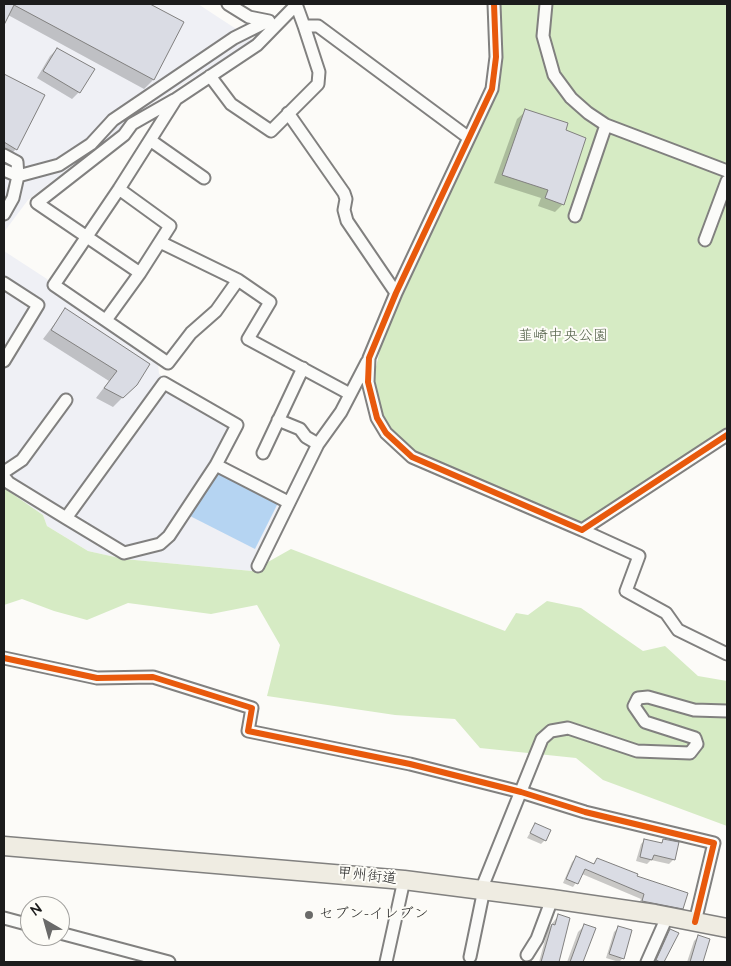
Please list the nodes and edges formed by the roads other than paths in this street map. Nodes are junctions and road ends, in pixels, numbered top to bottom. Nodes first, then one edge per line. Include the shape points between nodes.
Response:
1 (228, 4) edge
2 (297, 4) edge
3 (494, 4) edge
4 (546, 4) edge
5 (268, 21) junction
6 (281, 22) junction
7 (304, 26) junction
8 (210, 76) junction
9 (176, 99) junction
10 (288, 113) junction
11 (606, 124) junction
12 (469, 138) junction
13 (150, 140) junction
14 (4, 155) edge
15 (4, 170) edge
16 (727, 171) edge
17 (18, 176) junction
18 (204, 178) dead end
19 (727, 182) edge
20 (119, 189) junction
21 (4, 214) edge
22 (575, 216) dead end
23 (86, 237) junction
24 (705, 240) dead end
25 (160, 242) junction
26 (140, 273) junction
27 (238, 280) junction
28 (4, 283) edge
29 (396, 293) junction
30 (106, 320) junction
31 (369, 358) junction
32 (4, 361) edge
33 (303, 368) junction
34 (350, 394) junction
35 (66, 400) dead end
36 (278, 420) junction
37 (727, 435) edge
38 (318, 444) junction
39 (263, 453) dead end
40 (216, 465) junction
41 (4, 472) edge
42 (4, 476) edge
43 (288, 502) junction
44 (66, 518) junction
45 (599, 520) junction
46 (582, 530) junction
47 (596, 536) junction
48 (258, 566) dead end
49 (727, 654) edge
50 (4, 658) edge
51 (727, 711) edge
52 (521, 792) junction
53 (4, 846) edge
54 (404, 880) junction
55 (480, 890) junction
56 (552, 899) junction
57 (666, 917) junction
58 (4, 918) edge
59 (20, 922) edge
60 (696, 922) junction
61 (727, 928) edge
62 (70, 936) edge
63 (527, 954) dead end
64 (470, 957) dead end
65 (142, 959) edge
66 (169, 962) edge
67 (386, 962) edge
68 (647, 962) edge

1 - 5 street via 249,17
2 - 6 street
2 - 7 street
3 - 12 street via 496,57 492,89
4 - 11 street via 543,36 554,75 571,98
5 - 6 street
5 - 17 street via 234,38 113,120 91,144 58,165
6 - 8 street via 257,44
7 - 10 street via 319,72 318,84
7 - 12 street via 318,26
8 - 9 street
8 - 10 street via 231,104 271,131
9 - 13 street
9 - 23 street via 132,124 124,135 37,203
10 - 29 street via 344,193 347,221
11 - 16 street
11 - 22 street
12 - 29 street
13 - 18 street
13 - 20 street
14 - 17 street via 17,162
15 - 17 street
17 - 21 street via 13,198
19 - 24 street
20 - 23 street
20 - 25 street via 170,226
23 - 26 street
23 - 30 street via 54,285
25 - 26 street
25 - 27 street
26 - 30 street
27 - 30 street via 216,311 191,333 168,363
27 - 33 street via 270,302 248,339
28 - 32 street via 38,305
29 - 31 street
31 - 34 street
31 - 46 street via 368,382 377,418 386,433 412,457
33 - 34 street
33 - 36 street
34 - 38 street
35 - 41 street via 22,460
36 - 38 street via 300,429
36 - 39 street
37 - 45 street
38 - 43 street
40 - 43 street
40 - 44 street via 169,536 160,544 124,554
40 - 44 street via 237,425 164,383
42 - 44 street via 9,483
43 - 48 street
45 - 46 street
45 - 47 street
46 - 47 street
47 - 49 street via 639,556 626,591 666,613 678,630
50 - 52 street via 97,678 153,677 252,708 248,731 410,764
51 - 52 street via 694,710 648,697 638,698 634,706 645,722 694,738 697,744 690,753 637,751 568,728 551,731 542,739
52 - 55 street
52 - 60 street via 585,812 714,843
53 - 54 highway, 甲州街道
54 - 55 highway, 甲州街道
54 - 67 street
55 - 56 highway, 甲州街道
55 - 64 street via 482,899
56 - 57 highway, 甲州街道
56 - 63 street via 537,939
57 - 60 highway, 甲州街道
57 - 68 street
58 - 59 street
60 - 61 highway, 甲州街道
62 - 65 street
65 - 66 street

